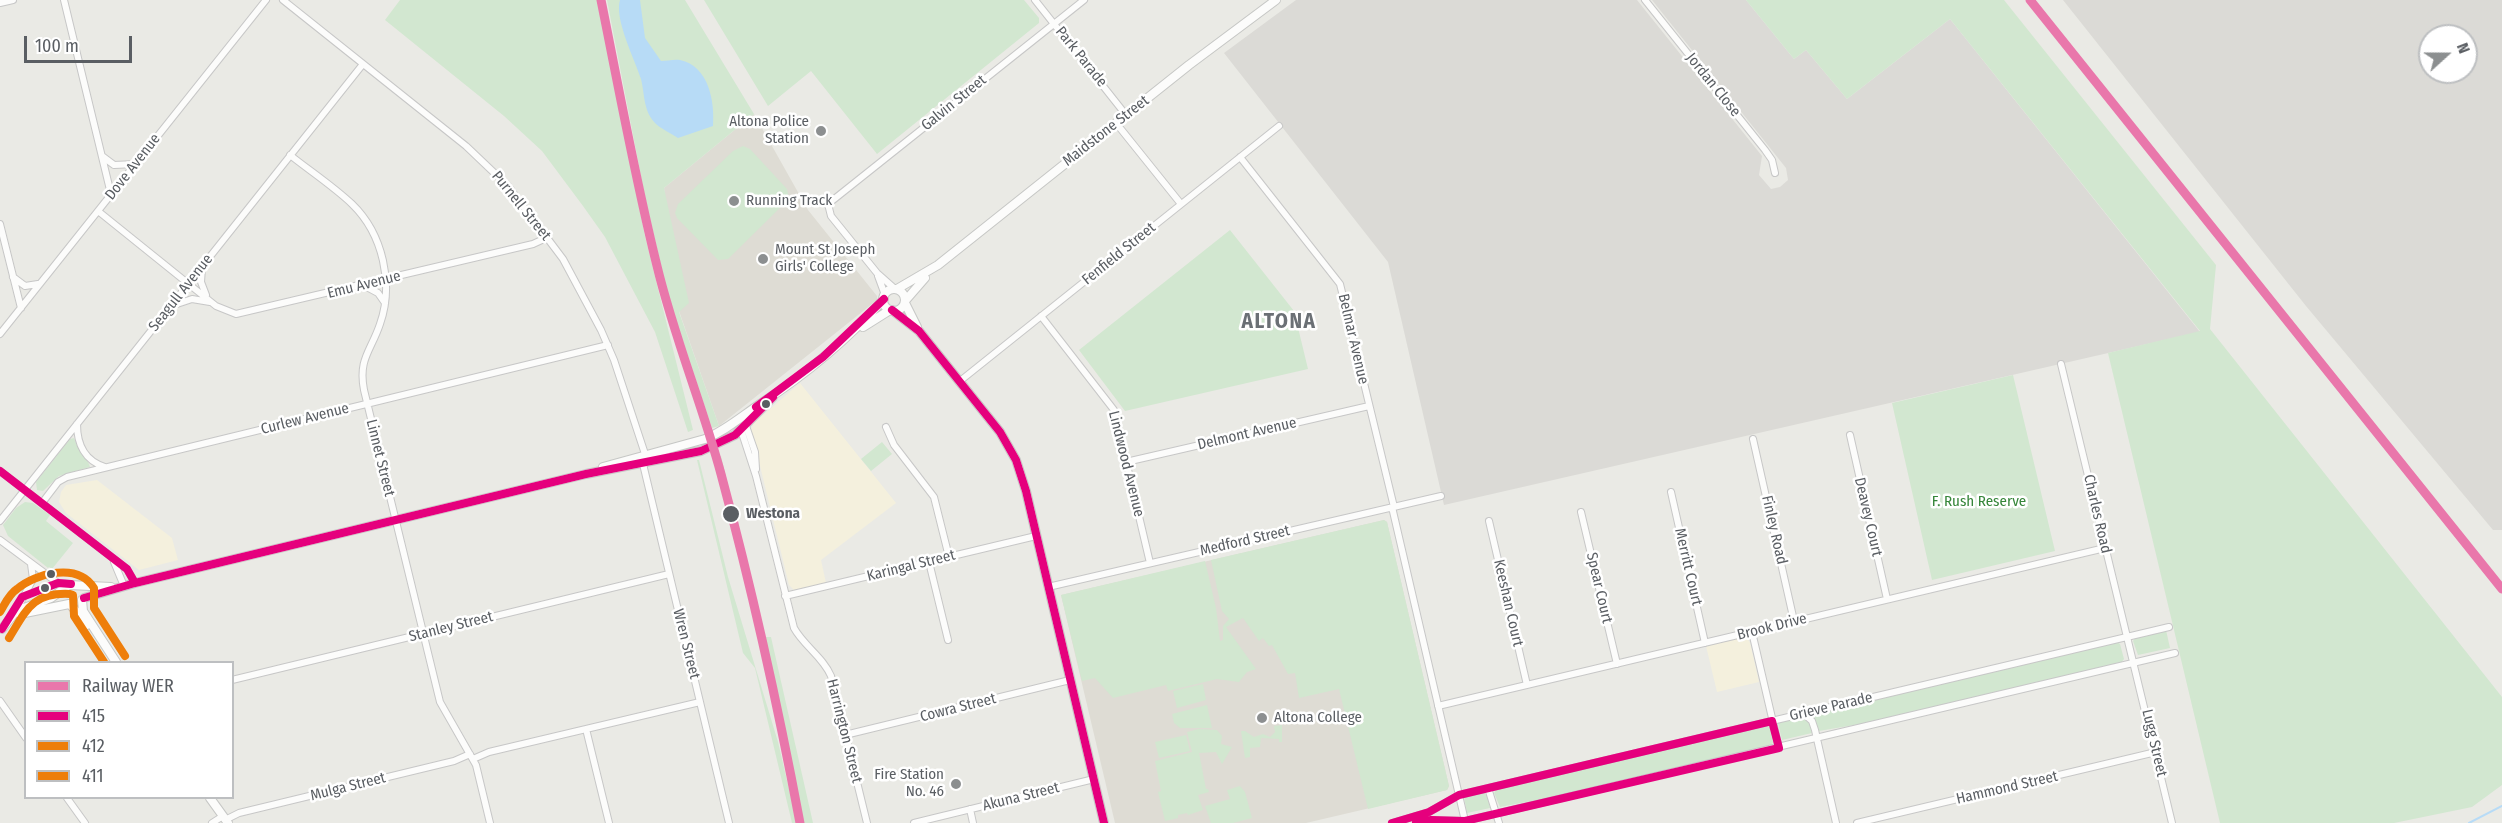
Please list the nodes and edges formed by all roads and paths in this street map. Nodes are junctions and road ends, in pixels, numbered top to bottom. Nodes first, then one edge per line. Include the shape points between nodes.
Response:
1 (13, 0) edge
2 (64, 0) edge
3 (266, 0) edge
4 (282, 0) edge
5 (1035, 0) edge
6 (1084, 0) edge
7 (1276, 0) edge
8 (1644, 0) edge
9 (0, 3) edge
10 (1054, 24) junction
11 (363, 64) junction
12 (1126, 115) junction
13 (1116, 123) junction
14 (1279, 126) dead end
15 (290, 155) junction
16 (102, 156) junction
17 (1240, 158) junction
18 (135, 164) junction
19 (1775, 173) dead end
20 (111, 194) junction
21 (1181, 204) junction
22 (98, 211) junction
23 (0, 224) edge
24 (546, 238) junction
25 (938, 265) junction
26 (202, 267) junction
27 (877, 273) junction
28 (13, 276) junction
29 (386, 280) junction
30 (39, 284) junction
31 (189, 284) junction
32 (363, 285) junction
33 (896, 289) junction
34 (884, 297) junction
35 (212, 302) junction
36 (905, 302) junction
37 (385, 303) junction
38 (171, 306) junction
39 (21, 308) junction
40 (891, 310) junction
41 (1041, 316) junction
42 (919, 331) junction
43 (852, 333) junction
44 (0, 334) edge
45 (608, 345) junction
46 (2061, 364) dead end
47 (960, 381) junction
48 (773, 397) junction
49 (367, 404) junction
50 (1368, 406) junction
51 (738, 419) junction
52 (77, 423) junction
53 (886, 427) dead end
54 (744, 428) junction
55 (1850, 435) dead end
56 (1753, 439) dead end
57 (645, 454) junction
58 (1126, 462) junction
59 (643, 464) junction
60 (107, 467) junction
61 (0, 471) edge
62 (586, 474) junction
63 (25, 490) junction
64 (1671, 492) dead end
65 (1441, 496) dead end
66 (42, 503) junction
67 (1392, 507) junction
68 (1581, 512) dead end
69 (395, 520) junction
70 (0, 521) edge
71 (1489, 521) dead end
72 (1036, 536) junction
73 (0, 540) edge
74 (2105, 548) junction
75 (949, 557) junction
76 (113, 560) junction
77 (929, 562) junction
78 (1150, 563) junction
79 (31, 564) junction
80 (669, 574) junction
81 (49, 576) junction
82 (135, 583) junction
83 (70, 585) junction
84 (124, 585) junction
85 (30, 586) junction
86 (1048, 587) junction
87 (785, 596) junction
88 (83, 599) junction
89 (1887, 599) junction
90 (70, 604) junction
91 (16, 611) junction
92 (1794, 621) junction
93 (2169, 627) dead end
94 (1, 631) edge
95 (1752, 632) junction
96 (423, 634) junction
97 (2126, 637) junction
98 (948, 640) dead end
99 (1706, 643) junction
100 (108, 651) junction
101 (2175, 654) dead end
102 (115, 661) edge
103 (1617, 664) junction
104 (2134, 664) junction
105 (234, 680) edge
106 (1070, 680) junction
107 (1527, 685) junction
108 (0, 700) edge
109 (700, 702) junction
110 (1438, 706) junction
111 (1803, 713) junction
112 (1772, 720) junction
113 (586, 729) junction
114 (24, 735) edge
115 (845, 735) junction
116 (1817, 737) junction
117 (1779, 748) junction
118 (2156, 752) junction
119 (471, 757) junction
120 (1094, 779) junction
121 (1488, 788) junction
122 (1459, 795) junction
123 (68, 799) edge
124 (211, 799) edge
125 (970, 809) junction
126 (1497, 813) junction
127 (225, 820) edge
128 (1882, 820) edge
129 (1466, 821) junction
130 (85, 823) edge
131 (212, 823) edge
132 (490, 823) edge
133 (609, 823) edge
134 (729, 823) edge
135 (867, 823) edge
136 (914, 823) edge
137 (973, 823) edge
138 (1104, 823) edge
139 (1392, 823) edge
140 (1416, 823) edge
141 (1499, 823) edge
142 (1836, 823) edge
143 (1857, 823) edge
144 (2172, 823) edge

1 - 9 street
2 - 16 street
3 - 18 street, Dove Avenue
4 - 11 street, Purnell Street
5 - 10 street, Park Parade
6 - 10 street, Galvin Street
7 - 12 main road, Maidstone Street
8 - 19 street, Jordan Close via 1765,150
10 - 12 street, Park Parade
10 - 27 street, Galvin Street via 827,207
11 - 15 street, Seagull Avenue
11 - 24 street, Purnell Street via 498,175
12 - 13 main road, Maidstone Street
13 - 21 street
13 - 25 main road, Maidstone Street
14 - 17 street, Fenfield Street
15 - 26 street, Seagull Avenue
15 - 29 street, Linnet Street via 364,218 379,248
16 - 18 street via 114,165
16 - 20 street
17 - 21 street, Fenfield Street
17 - 50 street, Belmar Avenue via 1340,284
18 - 20 street, Dove Avenue
20 - 22 street, Dove Avenue
21 - 41 street, Fenfield Street
22 - 30 street, Dove Avenue
22 - 31 street, Emu Avenue
23 - 28 street
24 - 29 street, Emu Avenue
24 - 45 street, Purnell Street via 563,260
25 - 33 main road, Maidstone Street
25 - 36 main road, Maidstone Street via 911,290
26 - 31 street, Seagull Avenue
26 - 35 street via 202,288
27 - 33 street
27 - 34 street
28 - 30 street via 25,286
28 - 39 street
29 - 32 street, Emu Avenue
29 - 37 street, Linnet Street
30 - 39 street, Dove Avenue
31 - 35 street, Emu Avenue
31 - 38 street, Seagull Avenue
32 - 35 street, Emu Avenue via 242,314 226,312
32 - 37 street via 374,290
33 - 34 main road
33 - 36 main road
34 - 40 main road
34 - 43 main road
35 - 38 street via 194,299
36 - 40 main road via 898,310
36 - 42 main road
37 - 49 street, Linnet Street via 362,367
38 - 52 street, Seagull Avenue
39 - 44 street, Dove Avenue
40 - 42 main road
40 - 43 main road
41 - 47 street, Fenfield Street
41 - 58 street, Lindwood Avenue via 1114,410
42 - 47 main road
43 - 48 main road
45 - 49 street, Curlew Avenue
45 - 57 street, Purnell Street
46 - 74 street, Charles Road
47 - 72 main road via 1011,451 1024,484
48 - 51 main road
48 - 54 main road
49 - 60 street, Curlew Avenue
49 - 69 street, Linnet Street
50 - 58 street, Delmont Avenue
50 - 67 street, Belmar Avenue
51 - 54 main road
51 - 57 main road via 705,439
52 - 60 street via 84,453
52 - 63 street, Seagull Avenue
53 - 75 street via 894,445 934,497
54 - 59 main road via 702,451
54 - 87 street, Harrington Street via 755,452 756,476
55 - 89 street, Deavey Court
56 - 92 street, Finley Road
57 - 59 main road
57 - 62 main road
58 - 78 street, Lindwood Avenue
59 - 62 main road
59 - 80 street, Wren Street
60 - 66 street, Curlew Avenue via 61,479
61 - 63 street
62 - 69 main road
63 - 66 street
63 - 70 street, Seagull Avenue
64 - 99 street, Merritt Court
65 - 67 street, Medford Street
66 - 76 street
67 - 78 street, Medford Street
67 - 110 street, Belmar Avenue
68 - 103 street, Spear Court
69 - 82 main road
69 - 96 street, Linnet Street
71 - 107 street, Keeshan Court
72 - 75 street, Karingal Street
72 - 86 main road
73 - 79 street
74 - 89 street, Brook Drive
74 - 97 street, Charles Road
75 - 77 street, Karingal Street
76 - 82 street via 129,571
76 - 84 street
77 - 87 street, Karingal Street
77 - 98 street
78 - 86 street, Medford Street
79 - 81 street
79 - 85 street
80 - 96 street, Stanley Street
80 - 109 street, Wren Street
81 - 83 street
81 - 85 street via 39,577
82 - 84 main road
83 - 84 main road
83 - 88 main road via 82,588
83 - 90 main road via 63,596
83 - 91 main road via 51,598
84 - 88 main road
85 - 91 street
86 - 106 main road
87 - 115 street, Harrington Street via 796,633 830,672
88 - 90 main road
88 - 100 main road via 83,611
89 - 92 street, Brook Drive
90 - 94 main road via 18,615
90 - 100 main road
91 - 94 main road
92 - 95 street, Brook Drive
93 - 97 street, Grieve Parade
95 - 99 street, Brook Drive
95 - 112 street
96 - 105 street, Stanley Street
96 - 119 street, Linnet Street via 442,707
97 - 104 street, Charles Road
97 - 111 street, Grieve Parade
99 - 103 street, Brook Drive
100 - 102 main road
101 - 104 street, Grieve Parade
103 - 107 street, Brook Drive
104 - 116 street, Grieve Parade
104 - 118 street, Lugg Street
106 - 115 street, Cowra Street
106 - 120 main road
107 - 110 street, Brook Drive
108 - 114 street
109 - 113 street, Mulga Street
109 - 134 street, Wren Street
110 - 122 street, Belmar Avenue
111 - 112 street, Grieve Parade
111 - 116 street via 1813,723
112 - 117 street
112 - 121 street, Grieve Parade
113 - 119 street, Mulga Street
113 - 133 street
115 - 135 street, Harrington Street
116 - 117 street, Grieve Parade
116 - 142 street
117 - 126 street, Grieve Parade
118 - 128 street, Hammond Street
118 - 144 street, Lugg Street
119 - 127 street, Mulga Street via 239,813
119 - 132 street, Linnet Street via 478,769
120 - 125 street, Akuna Street
120 - 138 main road
121 - 122 street, Grieve Parade
121 - 126 street
122 - 129 street, Belmar Avenue
122 - 139 street, Grieve Parade via 1429,812
123 - 130 street
124 - 127 main road
125 - 136 street, Akuna Street
125 - 137 street
126 - 129 street, Grieve Parade
126 - 141 street
127 - 131 street, Mulga Street
128 - 143 street, Hammond Street
129 - 140 street, Grieve Parade

